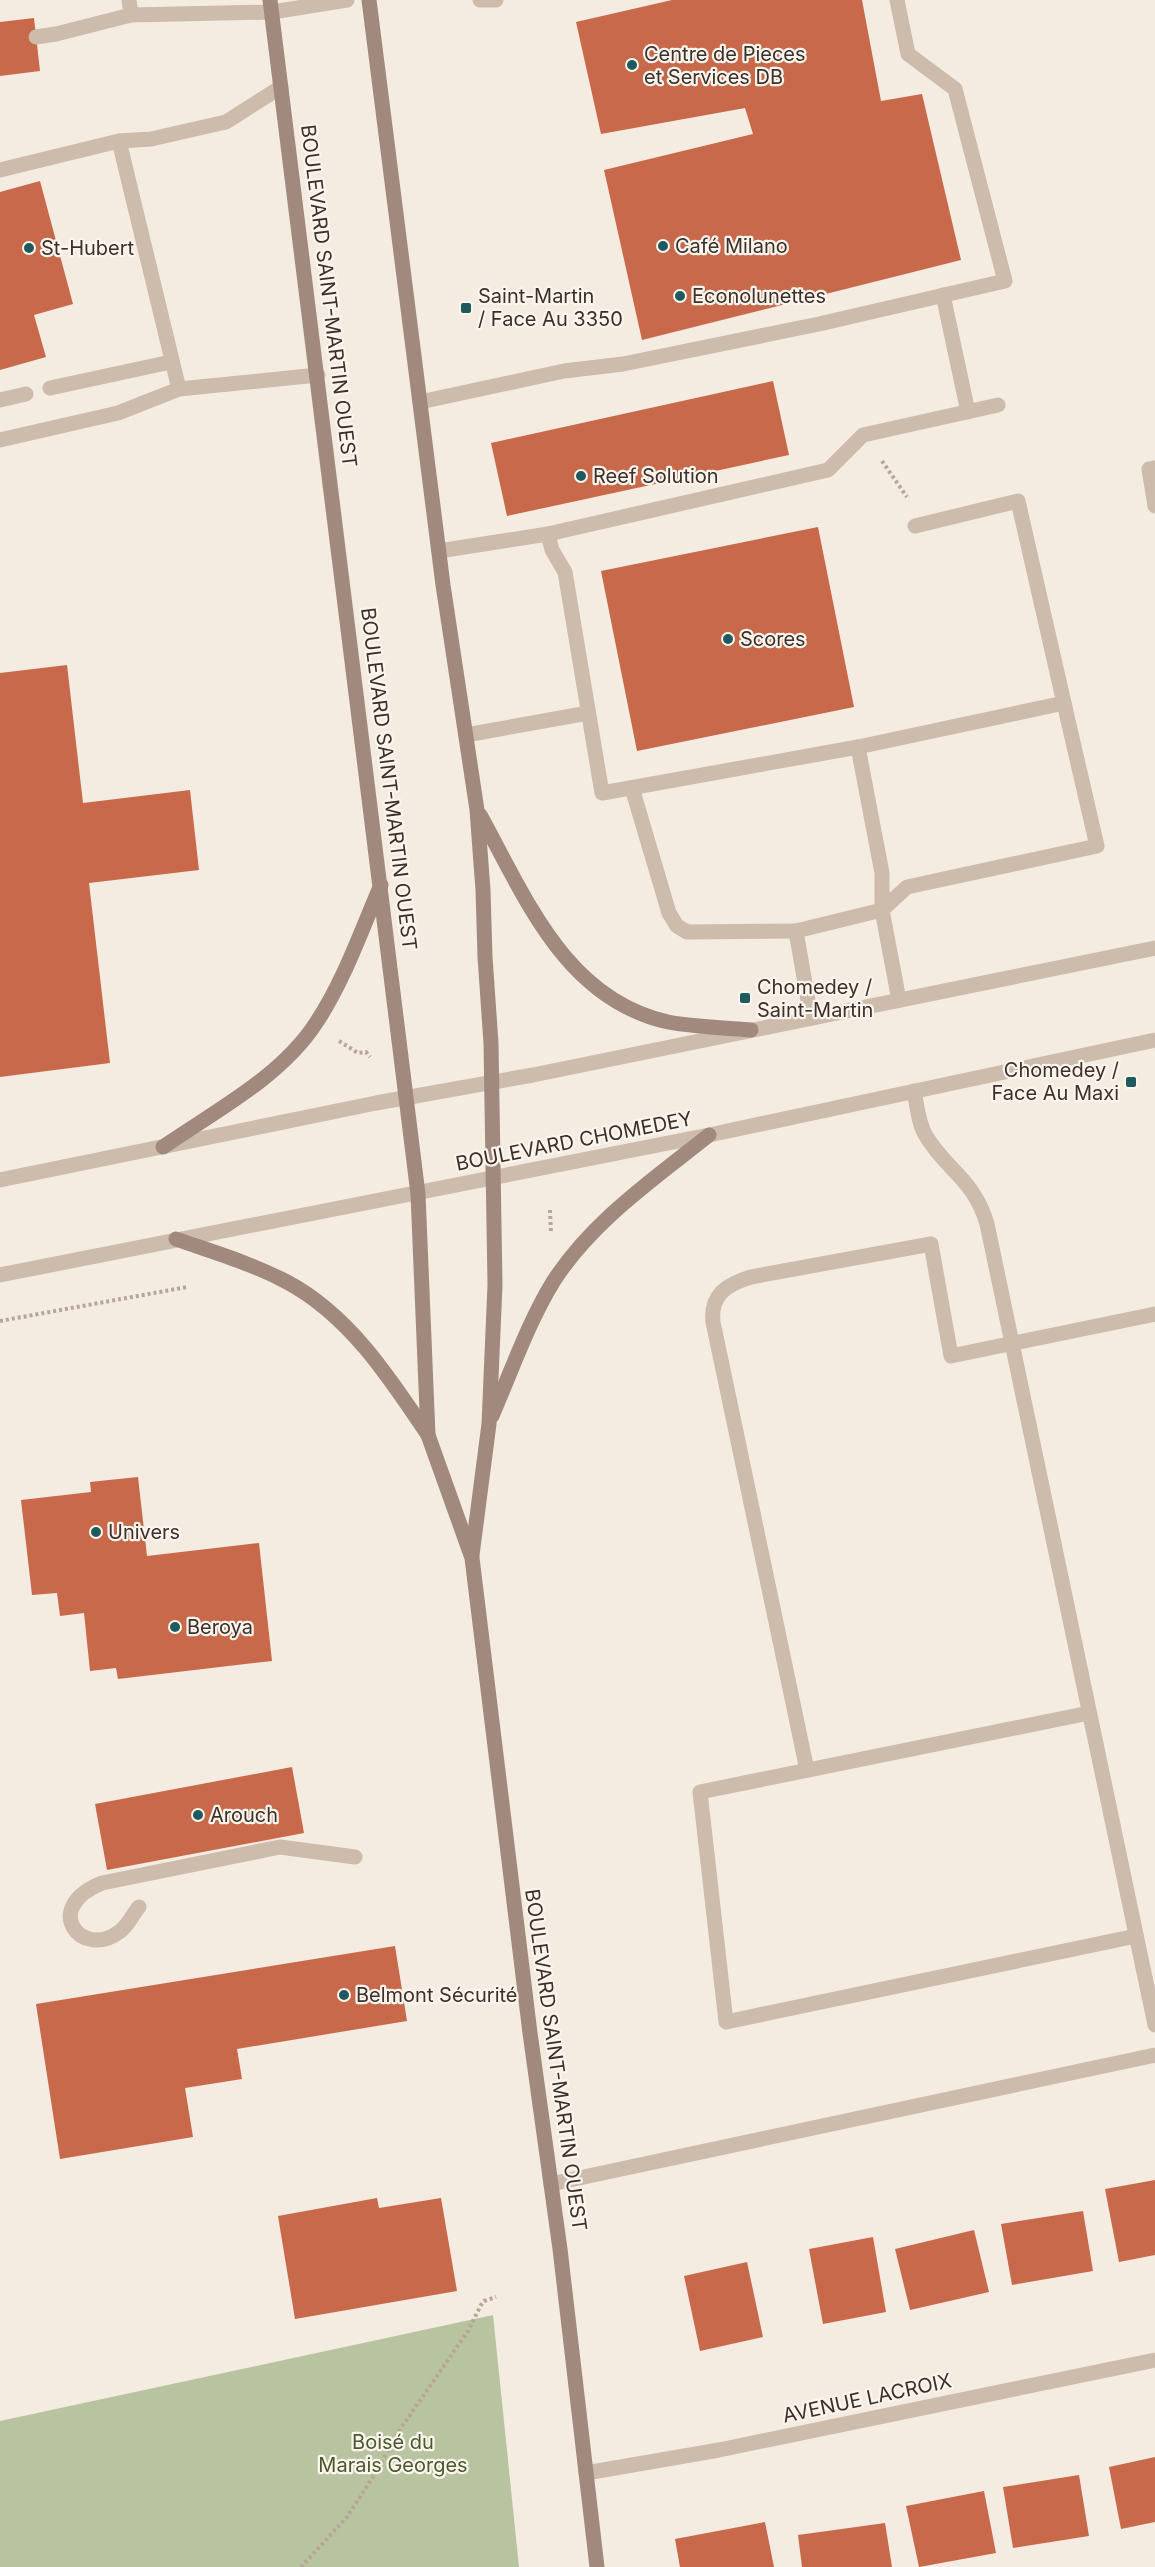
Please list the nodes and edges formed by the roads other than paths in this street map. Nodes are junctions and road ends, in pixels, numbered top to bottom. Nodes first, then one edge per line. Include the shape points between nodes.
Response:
1 (346, 0) edge
2 (369, 0) edge
3 (480, 0) edge
4 (496, 0) edge
5 (897, 0) edge
6 (271, 6) edge
7 (130, 7) edge
8 (36, 37) dead end
9 (281, 87) junction
10 (119, 141) junction
11 (0, 171) edge
12 (943, 295) junction
13 (171, 362) junction
14 (318, 375) junction
15 (50, 388) dead end
16 (179, 389) junction
17 (26, 394) dead end
18 (0, 400) edge
19 (420, 402) junction
20 (998, 405) dead end
21 (968, 412) junction
22 (0, 440) edge
23 (1155, 468) edge
24 (1155, 506) edge
25 (915, 526) road end
26 (548, 534) junction
27 (439, 551) junction
28 (1064, 703) junction
29 (588, 713) junction
30 (466, 735) junction
31 (858, 747) junction
32 (632, 788) junction
33 (477, 810) junction
34 (381, 885) junction
35 (882, 910) junction
36 (796, 930) junction
37 (1155, 948) edge
38 (899, 1000) junction
39 (811, 1018) junction
40 (751, 1030) junction
41 (1155, 1040) edge
42 (492, 1083) junction
43 (914, 1091) junction
44 (406, 1099) junction
45 (709, 1135) junction
46 (163, 1146) junction
47 (494, 1178) junction
48 (0, 1180) edge
49 (418, 1194) junction
50 (176, 1239) junction
51 (0, 1275) edge
52 (1155, 1314) edge
53 (1011, 1343) junction
54 (489, 1424) junction
55 (428, 1435) junction
56 (472, 1558) junction
57 (1089, 1713) junction
58 (807, 1770) junction
59 (355, 1857) dead end
60 (139, 1907) dead end
61 (1136, 1936) junction
62 (1155, 2025) edge
63 (1155, 2055) edge
64 (551, 2184) junction
65 (1155, 2360) edge
66 (586, 2473) junction
67 (597, 2567) edge

1 - 6 street
2 - 19 main road, BOULEVARD SAINT-MARTIN OUEST
3 - 4 street
5 - 12 street via 908,54 955,90 1005,281
6 - 7 street
6 - 9 main road, BOULEVARD SAINT-MARTIN OUEST
7 - 8 street via 56,34
9 - 10 street via 226,122 151,139
9 - 14 main road, BOULEVARD SAINT-MARTIN OUEST
10 - 11 street
10 - 13 street
12 - 19 street via 623,364 564,371
12 - 21 street
13 - 15 street
13 - 16 street
14 - 16 street
14 - 34 main road, BOULEVARD SAINT-MARTIN OUEST
16 - 22 street via 118,413
17 - 18 street
19 - 27 main road, BOULEVARD SAINT-MARTIN OUEST
20 - 21 street
21 - 26 street via 863,435 828,470
23 - 24 street via 1149,469
25 - 28 street via 1018,501
26 - 27 street
26 - 29 street via 565,572
27 - 30 main road, BOULEVARD SAINT-MARTIN OUEST
28 - 31 street
28 - 35 street via 1097,846 907,887
29 - 30 street
29 - 32 street via 602,793
30 - 33 main road, BOULEVARD SAINT-MARTIN OUEST
31 - 32 street
31 - 35 street via 882,873
32 - 36 street via 669,913 677,926 687,932 704,933
33 - 40 main road via 540,925 554,945 602,993 669,1022
33 - 42 main road, BOULEVARD SAINT-MARTIN OUEST
34 - 44 main road, BOULEVARD SAINT-MARTIN OUEST
34 - 46 main road via 316,1024 266,1074
35 - 36 street
35 - 38 street
36 - 39 street
37 - 38 street
38 - 39 street
39 - 40 street
40 - 42 street
41 - 43 street, BOULEVARD CHOMEDEY
42 - 44 street
42 - 47 main road, BOULEVARD SAINT-MARTIN OUEST
43 - 45 street, BOULEVARD CHOMEDEY
43 - 53 street via 925,1134 981,1204
44 - 46 street
44 - 49 main road, BOULEVARD SAINT-MARTIN OUEST
45 - 47 street, BOULEVARD CHOMEDEY
45 - 54 main road via 616,1210 571,1258 540,1308
46 - 48 street
47 - 49 street, BOULEVARD CHOMEDEY
47 - 54 main road, BOULEVARD SAINT-MARTIN OUEST via 495,1285
49 - 50 street, BOULEVARD CHOMEDEY
49 - 55 main road, BOULEVARD SAINT-MARTIN OUEST
50 - 51 street, BOULEVARD CHOMEDEY
50 - 55 main road via 246,1263 308,1295 358,1341
52 - 53 street
53 - 57 street
53 - 58 street via 951,1356 931,1244 750,1277 736,1281 718,1295 713,1322
54 - 56 main road, BOULEVARD SAINT-MARTIN OUEST
55 - 56 main road, BOULEVARD SAINT-MARTIN OUEST
56 - 64 main road, BOULEVARD SAINT-MARTIN OUEST
57 - 58 street
57 - 61 street
58 - 61 street via 700,1792 726,2022
59 - 60 street via 280,1847 102,1883 73,1902 71,1926 87,1938 108,1938 119,1932
61 - 62 street
63 - 64 street
64 - 66 main road, BOULEVARD SAINT-MARTIN OUEST
65 - 66 street, AVENUE LACROIX via 719,2450
66 - 67 main road, BOULEVARD SAINT-MARTIN OUEST

